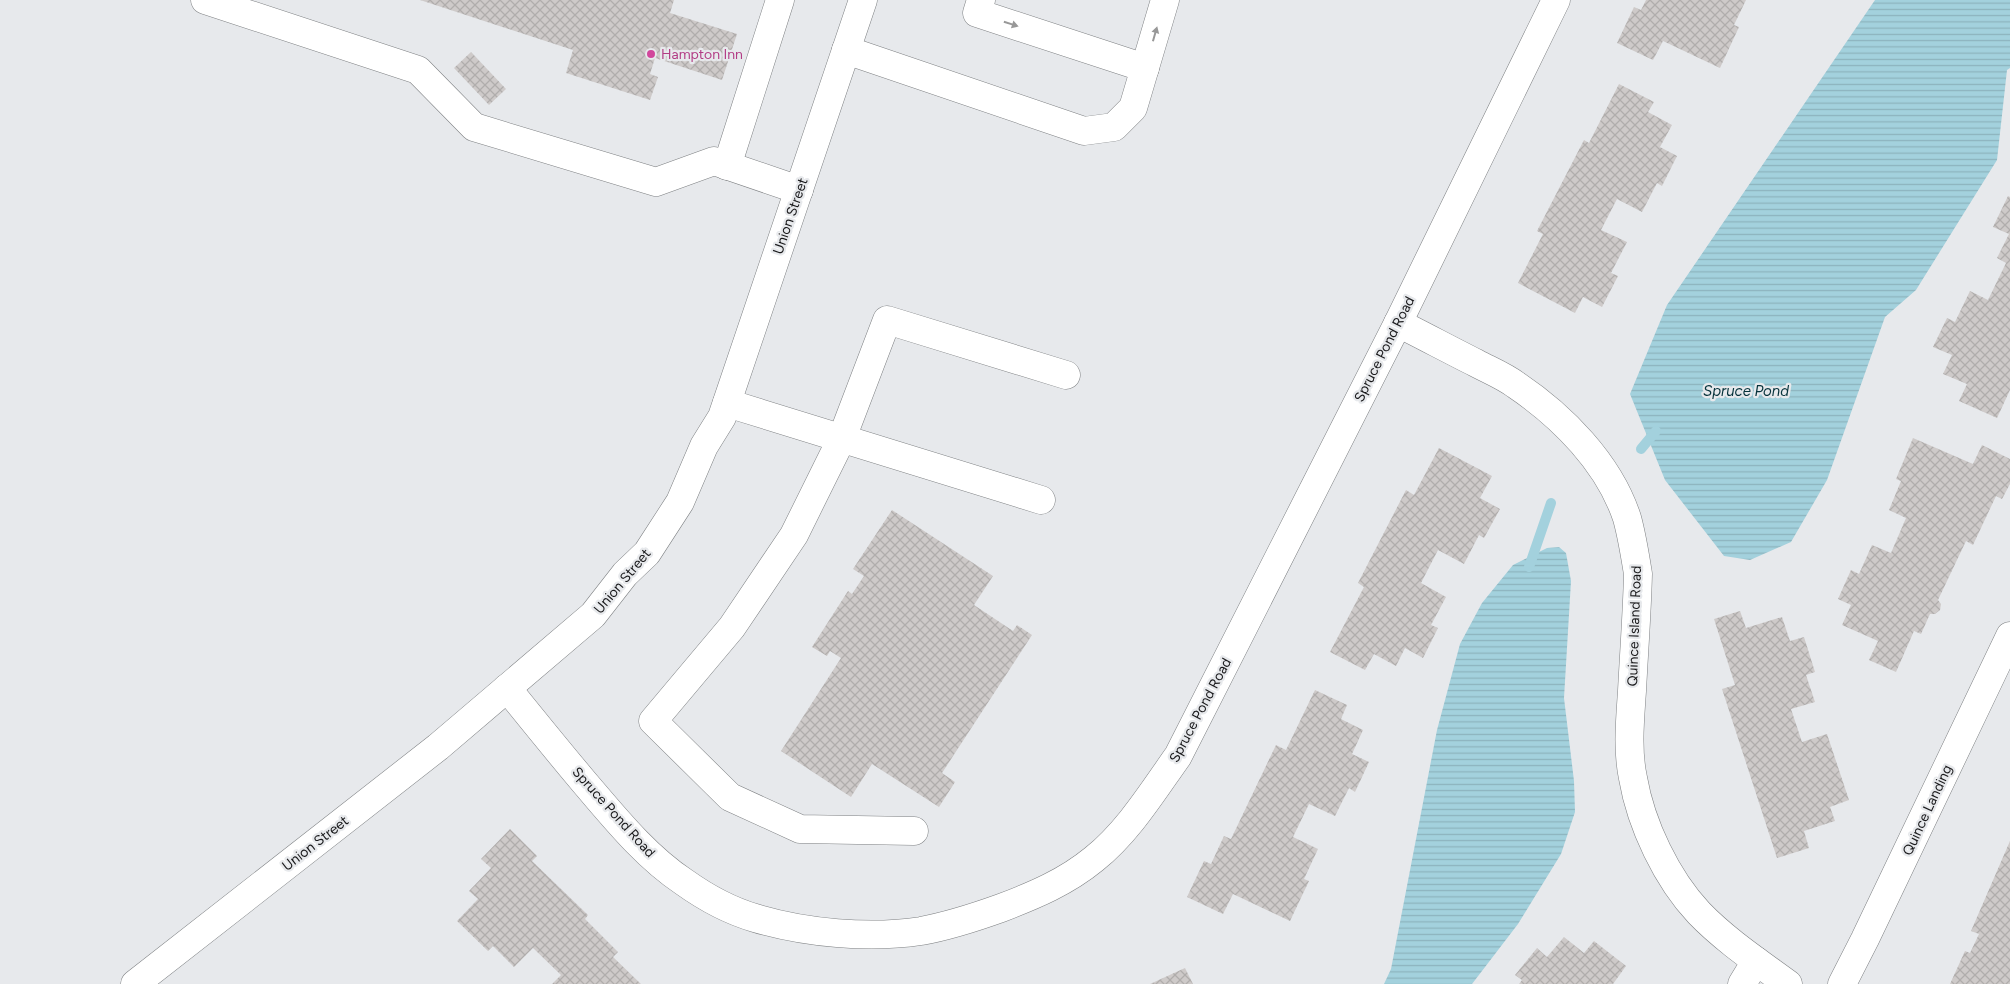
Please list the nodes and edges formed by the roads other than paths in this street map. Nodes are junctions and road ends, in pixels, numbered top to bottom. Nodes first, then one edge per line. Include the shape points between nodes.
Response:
1 (205, 0) edge
2 (780, 0) edge
3 (864, 0) edge
4 (982, 0) edge
5 (1165, 0) edge
6 (1556, 0) edge
7 (846, 50) junction
8 (1145, 68) junction
9 (727, 166) junction
10 (799, 190) junction
11 (1398, 322) junction
12 (1066, 376) dead end
13 (727, 403) junction
14 (842, 438) junction
15 (1041, 500) dead end
16 (2010, 636) edge
17 (506, 688) junction
18 (914, 831) dead end
19 (1756, 961) junction
20 (135, 984) edge
21 (1742, 984) edge
22 (1788, 984) edge
23 (1842, 984) edge

1 - 9 street via 418,70 474,127 656,182 714,161
2 - 9 street
3 - 7 street, Union Street
4 -> 8 street via 977,13
8 -> 5 street
6 - 11 street, Spruce Pond Road
7 - 8 street via 1084,131 1114,127 1133,108
7 - 10 street, Union Street
9 - 10 street
10 - 13 street, Union Street
11 - 17 street, Spruce Pond Road via 1178,756 1146,801 1095,858 1070,877 1037,894 981,915 921,931 878,934 812,930 754,918 683,882 654,858 609,811
11 - 19 street, Quince Island Road via 1515,384 1544,406 1599,465 1615,492 1626,516 1638,574 1630,743 1632,778 1640,806 1662,860 1678,886 1699,913
12 - 14 street via 887,320
13 - 14 street
13 - 17 street, Union Street via 680,502 647,553 625,574 593,615
14 - 15 street
14 - 18 street via 794,535 732,627 653,721 730,797 800,829
16 - 23 street, Quince Landing
17 - 20 street, Union Street via 438,747
19 - 21 street
19 - 22 street, Quince Island Road

